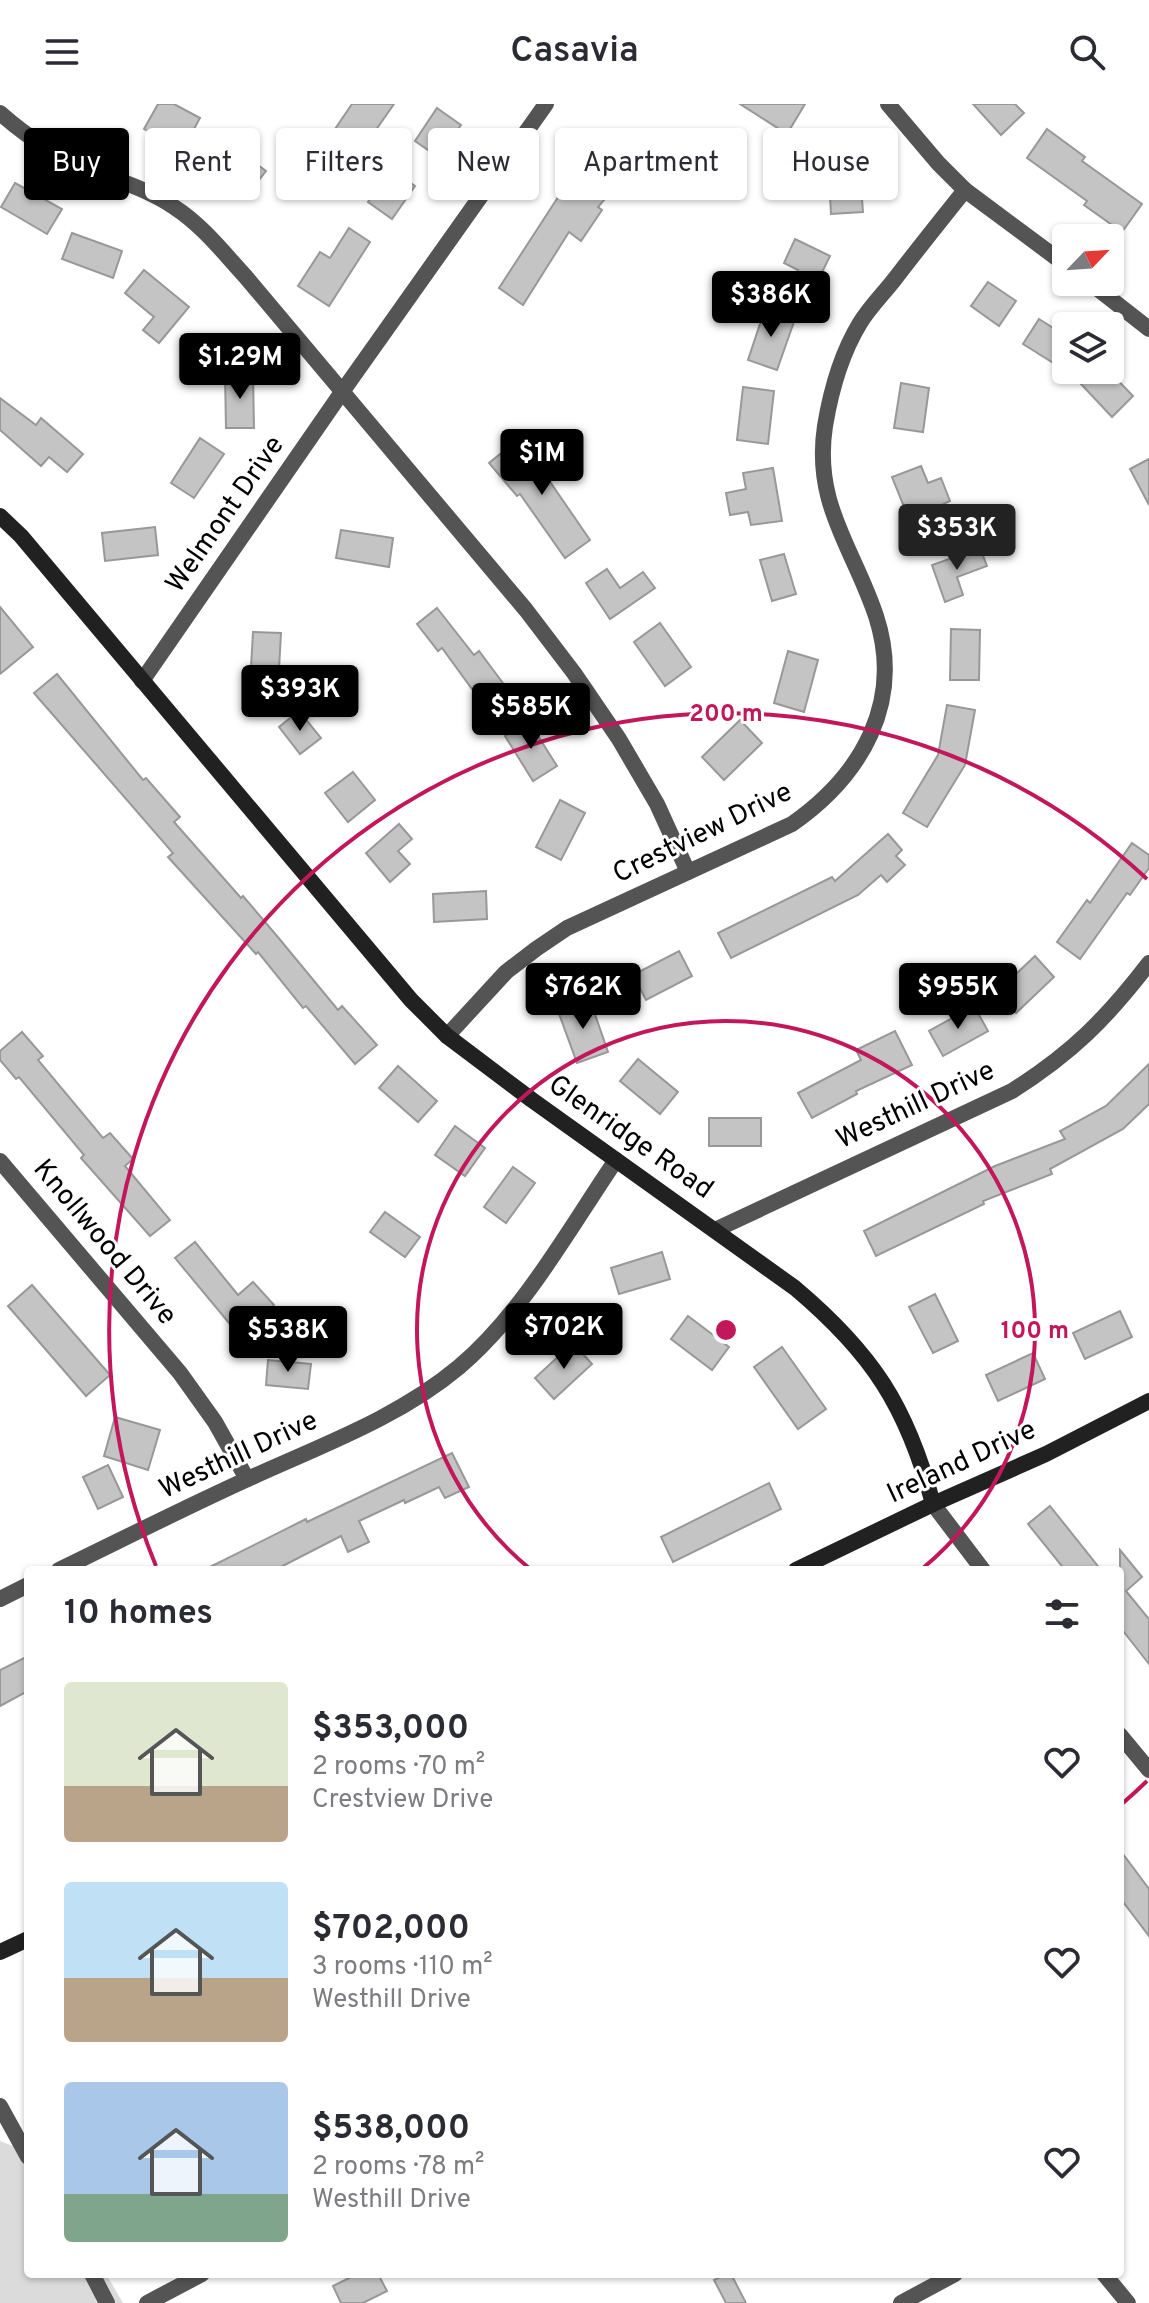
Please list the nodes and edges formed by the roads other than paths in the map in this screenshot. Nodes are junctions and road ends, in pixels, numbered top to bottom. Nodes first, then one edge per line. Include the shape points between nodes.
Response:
1 (546, 104) edge
2 (888, 104) edge
3 (0, 113) edge
4 (965, 190) junction
5 (1052, 255) edge
6 (1107, 296) edge
7 (1149, 329) edge
8 (342, 392) junction
9 (0, 516) edge
10 (142, 681) junction
11 (688, 872) junction
12 (1149, 963) edge
13 (447, 1036) junction
14 (616, 1160) junction
15 (0, 1161) edge
16 (715, 1230) junction
17 (1149, 1401) edge
18 (247, 1479) junction
19 (933, 1504) junction
20 (67, 1566) edge
21 (804, 1566) edge
22 (980, 1566) edge
23 (24, 1587) edge
24 (0, 1599) edge
25 (1124, 1740) edge
26 (1149, 1770) edge
27 (24, 1941) edge
28 (0, 1952) edge
29 (0, 2106) edge
30 (24, 2150) edge
31 (94, 2278) edge
32 (194, 2278) edge
33 (948, 2278) edge
34 (1107, 2278) edge
35 (107, 2303) edge
36 (147, 2303) edge
37 (901, 2303) edge
38 (1128, 2303) edge

1 - 8 street, Welmont Drive
2 - 4 street
3 - 8 street via 48,149 143,189 201,228
4 - 5 street
4 - 11 street, Crestview Drive via 861,322 833,387 825,429 823,466 833,517 881,637 883,693 875,725 864,751 819,805 792,824
6 - 7 street
8 - 10 street, Welmont Drive
8 - 11 street via 574,673 657,804
9 - 10 street, Glenridge Road
10 - 13 street, Glenridge Road
11 - 13 street, Crestview Drive via 567,928 536,949 506,972
12 - 16 street, Westhill Drive via 1084,1039 1012,1091
13 - 14 street, Glenridge Road
14 - 16 street, Glenridge Road
14 - 18 street, Westhill Drive via 514,1309 459,1367 376,1421
15 - 18 street, Knollwood Drive via 180,1373
16 - 19 street, Glenridge Road via 795,1288 856,1346 905,1420
17 - 19 street, Ireland Drive
18 - 20 street, Westhill Drive
19 - 21 street, Ireland Drive
19 - 22 street
23 - 24 street
25 - 26 street
27 - 28 street
29 - 30 street
31 - 35 street
32 - 36 street
33 - 37 street
34 - 38 street

